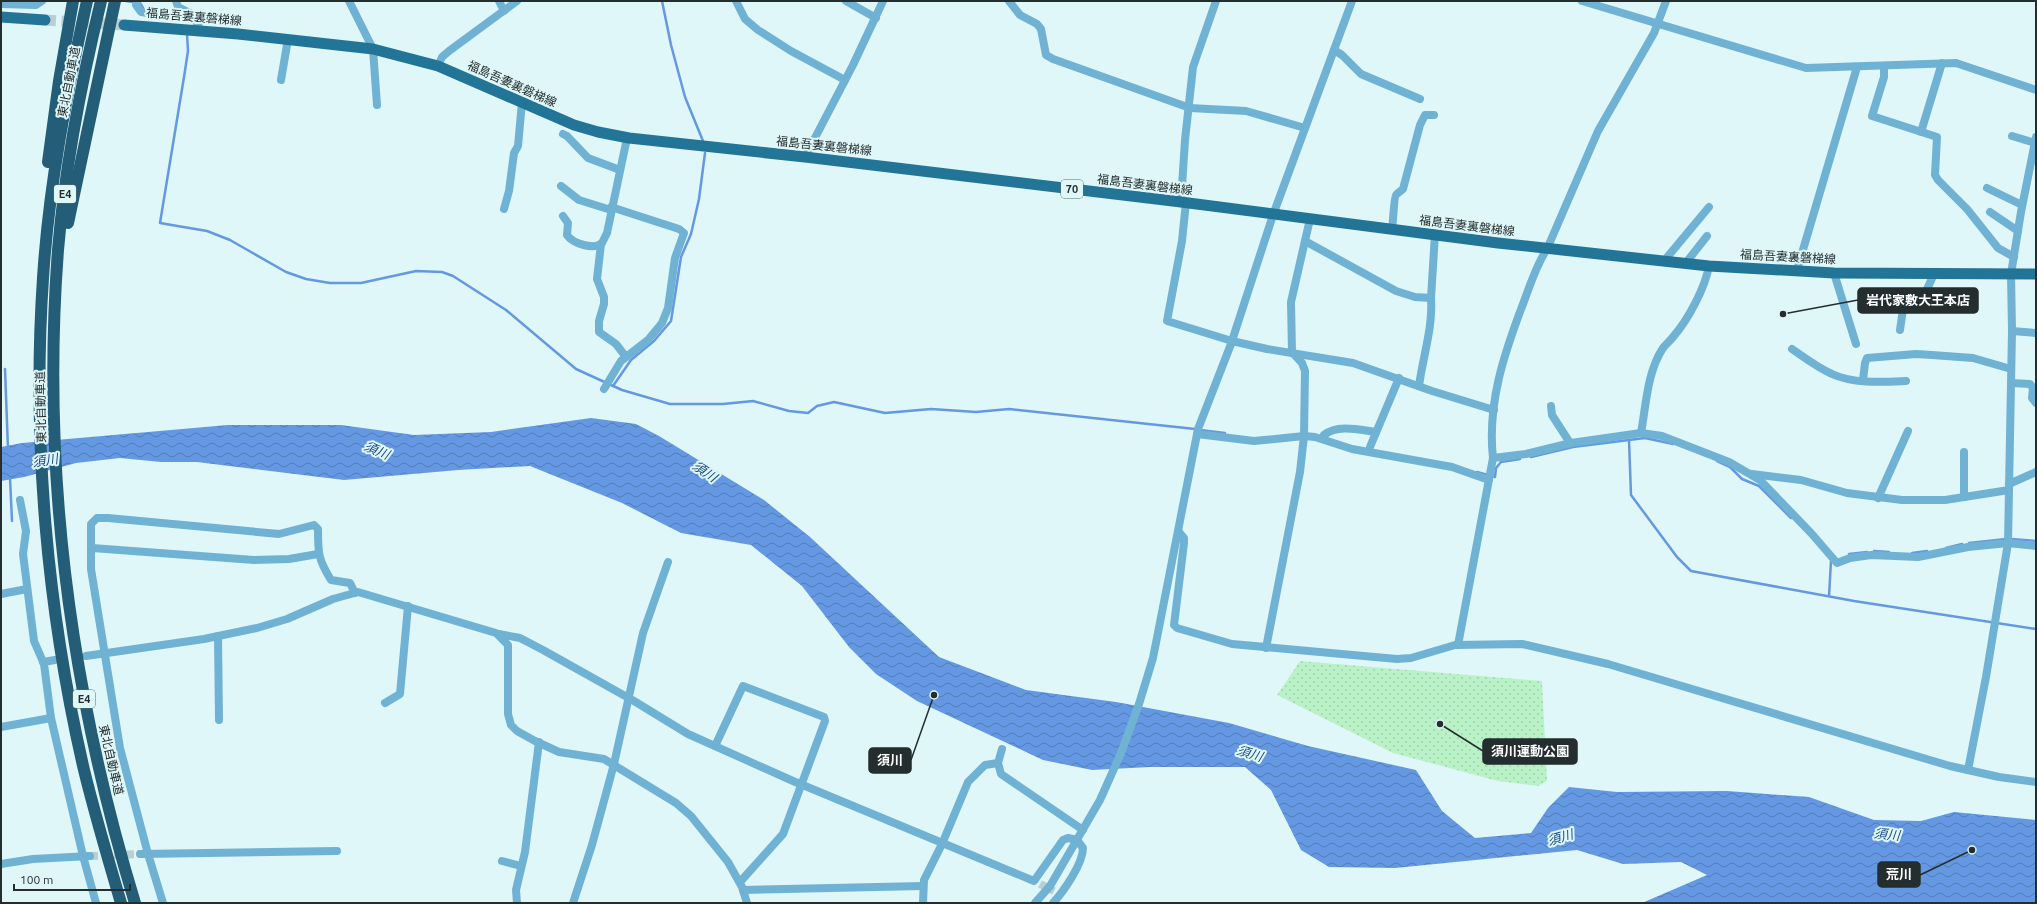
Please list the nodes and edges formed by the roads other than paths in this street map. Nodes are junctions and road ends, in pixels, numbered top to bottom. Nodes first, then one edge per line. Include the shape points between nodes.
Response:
1 (42, 1) edge
2 (73, 1) edge
3 (87, 1) edge
4 (101, 1) edge
5 (115, 1) edge
6 (137, 1) edge
7 (176, 1) edge
8 (349, 1) edge
9 (499, 1) edge
10 (517, 1) edge
11 (736, 1) edge
12 (846, 1) edge
13 (883, 1) edge
14 (1009, 1) edge
15 (1216, 1) edge
16 (1352, 1) edge
17 (1582, 1) edge
18 (1666, 1) edge
19 (1, 4) edge
20 (504, 11) junction
21 (1, 17) edge
22 (876, 18) junction
23 (193, 19) junction
24 (45, 20) tunnel mouth
25 (1658, 24) junction
26 (124, 25) tunnel mouth
27 (200, 31) junction
28 (288, 39) junction
29 (373, 49) junction
30 (1334, 50) junction
31 (1942, 63) junction
32 (438, 66) junction
33 (1884, 66) junction
34 (1857, 67) junction
35 (281, 80) dead end
36 (845, 80) junction
37 (2036, 90) edge
38 (1420, 99) dead end
39 (522, 102) junction
40 (376, 105) dead end
41 (1190, 108) junction
42 (1434, 115) dead end
43 (1305, 128) junction
44 (1921, 132) junction
45 (563, 134) dead end
46 (2012, 136) dead end
47 (627, 138) junction
48 (2035, 140) edge
49 (805, 157) junction
50 (620, 170) junction
51 (561, 186) dead end
52 (1987, 188) dead end
53 (1184, 202) junction
54 (2022, 205) junction
55 (1709, 207) dead end
56 (504, 209) dead end
57 (611, 209) junction
58 (1990, 212) dead end
59 (1273, 215) junction
60 (563, 216) dead end
61 (1310, 219) junction
62 (1392, 229) junction
63 (2018, 231) junction
64 (1435, 234) junction
65 (1707, 236) dead end
66 (1305, 241) junction
67 (601, 244) junction
68 (1547, 249) junction
69 (2014, 257) junction
70 (1664, 262) junction
71 (1685, 264) junction
72 (1708, 266) junction
73 (1797, 270) junction
74 (1834, 273) junction
75 (1934, 274) junction
76 (2011, 274) junction
77 (2036, 274) edge
78 (43, 279) junction
79 (56, 281) junction
80 (1431, 298) junction
81 (1900, 330) dead end
82 (2012, 331) junction
83 (2036, 333) edge
84 (1232, 341) junction
85 (1856, 344) dead end
86 (1792, 350) dead end
87 (1292, 352) junction
88 (626, 356) junction
89 (2011, 369) junction
90 (1399, 378) junction
91 (1863, 380) junction
92 (1906, 381) dead end
93 (2011, 383) junction
94 (1419, 386) junction
95 (604, 389) dead end
96 (2036, 403) edge
97 (1551, 406) dead end
98 (1494, 410) junction
99 (1908, 431) dead end
100 (1376, 432) junction
101 (1641, 433) junction
102 (1197, 434) junction
103 (1324, 435) dead end
104 (1304, 436) junction
105 (1570, 443) junction
106 (1370, 447) dead end
107 (1964, 452) dead end
108 (1493, 458) junction
109 (2036, 472) edge
110 (1749, 474) junction
111 (1489, 480) junction
112 (2009, 487) junction
113 (1964, 497) junction
114 (1878, 498) junction
115 (20, 500) dead end
116 (1179, 532) junction
117 (2008, 540) junction
118 (2036, 546) edge
119 (92, 548) junction
120 (318, 554) junction
121 (668, 562) dead end
122 (27, 589) junction
123 (355, 592) junction
124 (1, 594) edge
125 (408, 606) junction
126 (496, 634) junction
127 (218, 636) junction
128 (1458, 645) junction
129 (1266, 648) junction
130 (104, 653) junction
131 (86, 656) dead end
132 (55, 660) dead end
133 (43, 662) junction
134 (628, 697) junction
135 (386, 703) dead end
136 (51, 718) junction
137 (219, 720) dead end
138 (1, 727) edge
139 (539, 742) junction
140 (715, 746) junction
141 (1002, 749) dead end
142 (998, 763) junction
143 (614, 764) junction
144 (1968, 770) junction
145 (2036, 782) edge
146 (800, 784) junction
147 (1083, 830) junction
148 (1077, 840) junction
149 (942, 844) junction
150 (337, 851) dead end
151 (144, 854) junction
152 (87, 856) junction
153 (502, 861) dead end
154 (1, 864) edge
155 (521, 866) junction
156 (742, 886) junction
157 (923, 886) junction
158 (96, 903) edge
159 (121, 903) edge
160 (136, 903) edge
161 (163, 903) edge
162 (517, 903) edge
163 (573, 903) edge
164 (747, 903) edge
165 (922, 903) edge
166 (1035, 903) edge
167 (1052, 903) edge

1 - 19 street via 36,5
2 - 78 highway via 48,162
3 - 78 highway, 東北自動車道 / E4 via 62,123 49,212
4 - 79 highway, 東北自動車道 / E4 via 74,124
5 - 79 highway
6 - 23 street via 136,5 145,14
7 - 23 street via 178,7 192,14
8 - 29 street
9 - 20 street
10 - 20 street
11 - 36 street via 745,19 758,30
12 - 22 street
13 - 22 street
14 - 41 street via 1020,15 1041,29 1046,55
15 - 41 street via 1193,67
16 - 30 street
17 - 25 street
18 - 25 street
20 - 32 street via 449,51 442,57
21 - 24 main road
22 - 36 street
23 - 27 street
25 - 34 street via 1806,68
25 - 68 street via 1598,131
26 - 27 main road, 福島吾妻裏磐梯線 / 70
27 - 28 main road, 福島吾妻裏磐梯線 / 70
28 - 29 main road, 福島吾妻裏磐梯線 / 70
28 - 35 street
29 - 32 main road, 福島吾妻裏磐梯線 / 70
29 - 40 street
30 - 38 street via 1361,74
30 - 43 street
31 - 33 street
31 - 37 street via 1956,62
31 - 44 street
32 - 39 main road, 福島吾妻裏磐梯線 / 70
33 - 34 street
33 - 44 street via 1884,77 1872,116
34 - 73 street
36 - 49 street
39 - 47 main road, 福島吾妻裏磐梯線 / 70 via 574,125
39 - 56 street via 518,146 514,153
41 - 43 street via 1246,111
41 - 53 street via 1185,140
42 - 62 street via 1425,115 1420,125 1403,189 1394,200
43 - 59 street
44 - 69 street via 1937,137 1935,175 1938,180 1998,248
45 - 50 street via 568,136 588,158
46 - 48 street
47 - 49 main road, 福島吾妻裏磐梯線 / 70
47 - 50 street
48 - 54 street
49 - 53 main road, 福島吾妻裏磐梯線 / 70
50 - 57 street
51 - 57 street via 579,200
52 - 54 street
53 - 59 main road, 福島吾妻裏磐梯線 / 70
53 - 84 street via 1182,241 1167,321
54 - 63 street
55 - 70 street
57 - 67 street via 606,235
57 - 88 street via 679,229 684,233 675,258 666,315 652,335
58 - 63 street
59 - 61 main road, 福島吾妻裏磐梯線 / 70
59 - 84 street
60 - 67 street via 568,223 567,235 572,240 594,246
61 - 62 main road, 福島吾妻裏磐梯線 / 70
61 - 66 street
62 - 64 main road, 福島吾妻裏磐梯線 / 70
63 - 69 street
64 - 68 main road, 福島吾妻裏磐梯線 / 70
64 - 80 street
65 - 71 street
66 - 80 street via 1396,291 1415,297
66 - 87 street via 1291,302
67 - 88 street via 597,279 604,304 599,320 599,332 616,344
68 - 70 main road, 福島吾妻裏磐梯線 / 70
68 - 98 street via 1503,357
69 - 76 street
70 - 71 main road, 福島吾妻裏磐梯線 / 70
71 - 72 main road, 福島吾妻裏磐梯線 / 70
72 - 73 main road, 福島吾妻裏磐梯線 / 70
72 - 101 street via 1706,279 1684,322 1663,347 1654,368
73 - 74 main road, 福島吾妻裏磐梯線 / 70
74 - 75 main road, 福島吾妻裏磐梯線 / 70
74 - 85 street
75 - 76 main road, 福島吾妻裏磐梯線 / 70
75 - 81 street via 1923,298 1912,301 1903,309
76 - 77 main road, 福島吾妻裏磐梯線 / 70
76 - 82 street
78 - 159 highway, 東北自動車道 / E4 via 40,388 48,543 67,683 84,769
79 - 160 highway, 東北自動車道 / E4 via 56,490 68,602 80,681 109,813
80 - 94 street via 1430,334
82 - 83 street
82 - 89 street
84 - 87 street
84 - 102 street
86 - 91 street via 1832,374 1852,380
87 - 90 street via 1353,362
87 - 104 street via 1302,363 1305,371
88 - 95 street
89 - 91 street via 1973,358 1916,354 1867,358
89 - 93 street
90 - 94 street
90 - 100 street
91 - 92 street
93 - 96 street via 2030,384 2033,388 2032,398
93 - 112 street
94 - 98 street
97 - 105 street via 1552,415
98 - 108 street via 1491,437
99 - 114 street
100 - 103 street via 1346,428 1336,429
100 - 106 street
101 - 105 street
101 - 110 street via 1662,436 1715,455
102 - 104 street via 1254,441
102 - 116 street
104 - 111 street via 1352,449 1452,467
104 - 129 street via 1300,472
105 - 108 street via 1526,454
107 - 113 street
108 - 111 street
109 - 112 street
110 - 114 street via 1801,480 1846,493
110 - 117 street via 1760,480 1835,560 1883,554 1918,557
111 - 128 street
112 - 113 street
112 - 117 street
113 - 114 street via 1930,501
115 - 122 street via 26,532 23,554
116 - 129 street via 1184,538 1184,543 1174,625 1232,644
116 - 147 street via 1153,658 1139,704 1121,753
117 - 118 street
117 - 144 street
119 - 120 street via 254,560 290,559
119 - 120 street via 91,524 97,518 108,518 279,534 314,525 318,529
119 - 130 street via 91,569
120 - 123 street via 331,580 350,583
121 - 134 street via 643,634
122 - 124 street
122 - 133 street via 34,645
123 - 125 street
123 - 127 street via 287,619
125 - 126 street
125 - 135 street via 400,694
126 - 134 street via 520,638
126 - 139 street via 508,645 508,714 511,724 517,731
127 - 130 street
127 - 137 street
128 - 129 street via 1411,658 1397,659
128 - 144 street via 1522,644 1608,664
130 - 131 street
130 - 151 street via 120,748
132 - 133 street
133 - 136 street
134 - 140 street via 688,734
134 - 143 street
136 - 138 street
136 - 152 street
139 - 143 street via 559,752 604,759
139 - 155 street
140 - 146 street
140 - 146 street via 743,686 824,717 825,721
141 - 142 street
142 - 147 street via 1001,774 1006,778
142 - 149 street via 985,765 968,782
143 - 156 street via 676,803 691,816 728,862
143 - 163 street
144 - 145 street via 2000,778
146 - 149 street
146 - 156 street via 783,834
147 - 148 street
148 - 149 street via 1063,840 1037,883
148 - 166 street via 1050,886
148 - 167 street via 1083,848 1082,857
149 - 157 street
150 - 151 street
151 - 161 street
152 - 154 street via 33,859
152 - 158 street
153 - 155 street
155 - 162 street via 516,890
156 - 157 street
156 - 164 street
157 - 165 street

